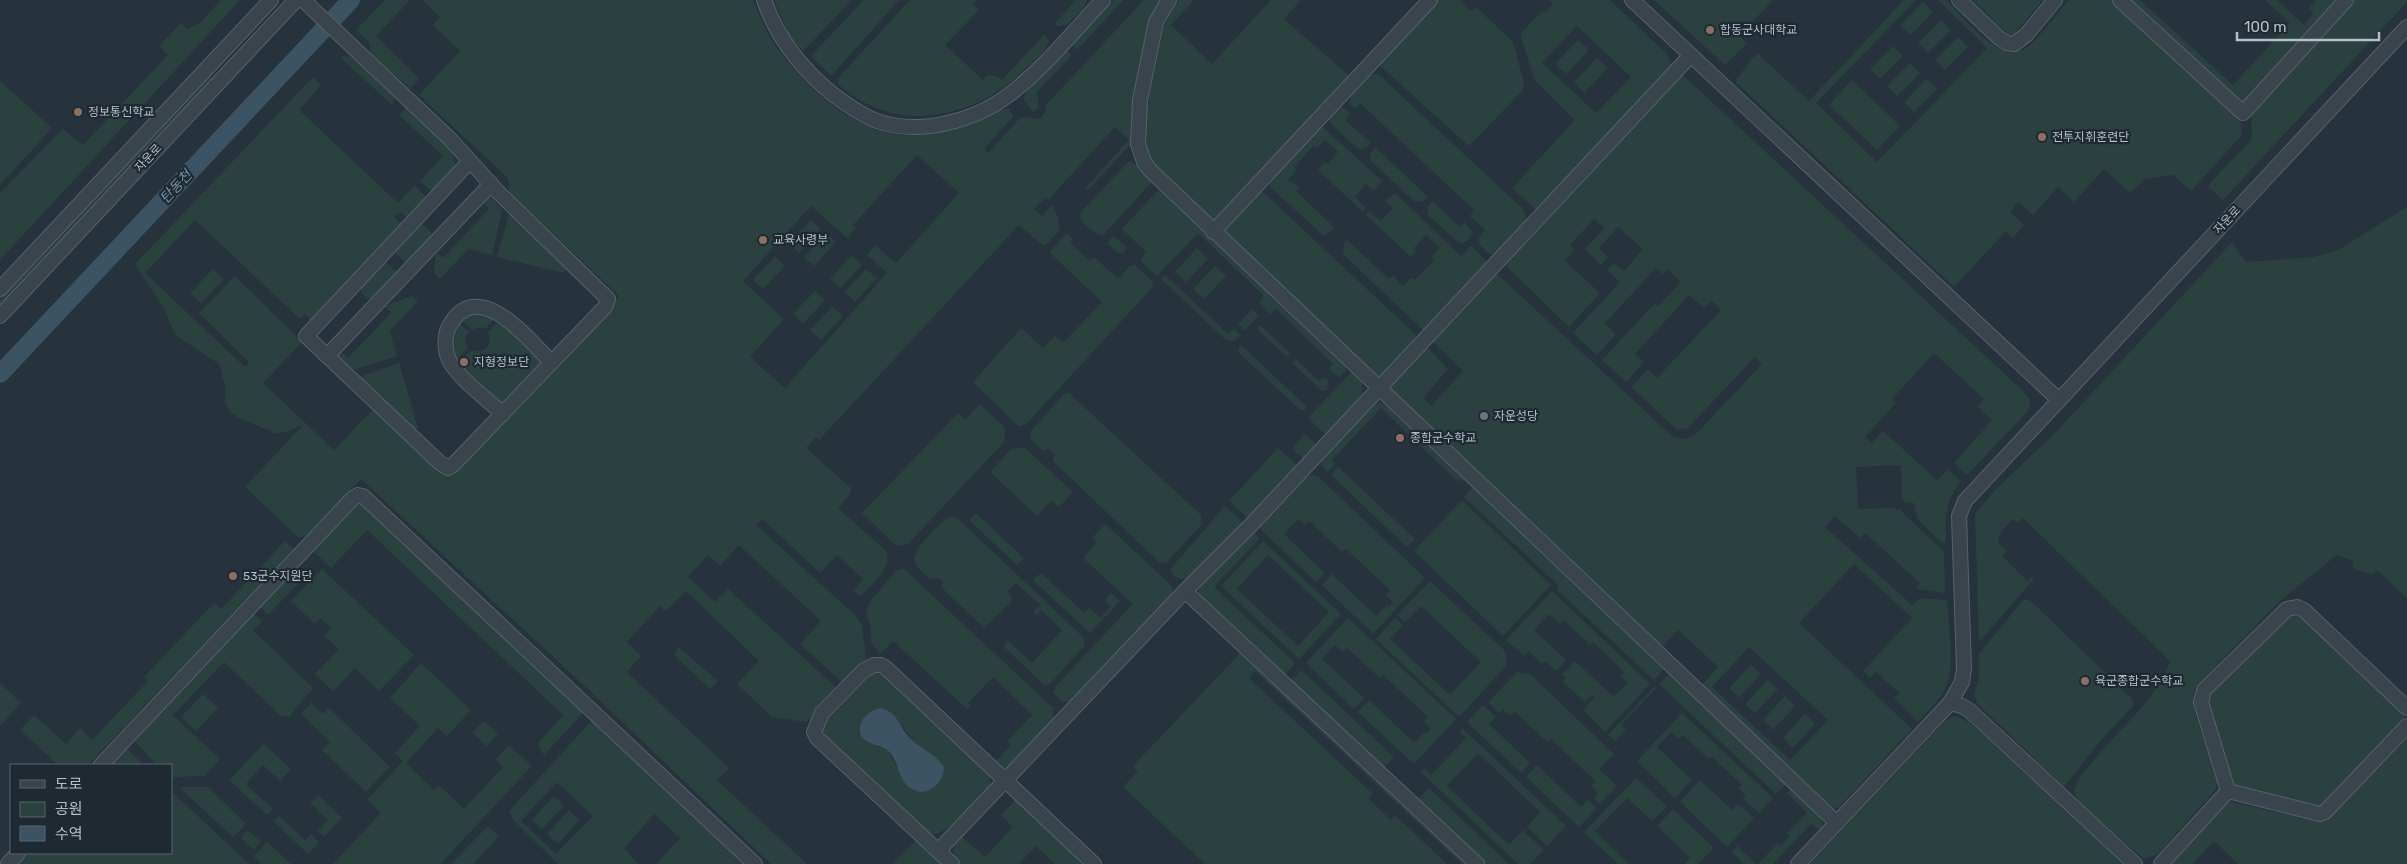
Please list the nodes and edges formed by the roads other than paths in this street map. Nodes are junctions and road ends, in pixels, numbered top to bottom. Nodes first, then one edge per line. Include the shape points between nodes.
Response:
1 (271, 0) edge
2 (296, 0) edge
3 (764, 0) edge
4 (1103, 0) edge
5 (1169, 0) edge
6 (1430, 0) edge
7 (1632, 0) edge
8 (1959, 0) edge
9 (2055, 0) edge
10 (2120, 0) edge
11 (2346, 0) edge
12 (307, 4) edge
13 (2407, 27) edge
14 (1691, 56) junction
15 (470, 161) junction
16 (491, 184) junction
17 (1213, 232) junction
18 (0, 288) edge
19 (0, 316) edge
20 (327, 356) junction
21 (551, 362) junction
22 (1379, 389) junction
23 (2060, 400) junction
24 (503, 414) junction
25 (1185, 590) junction
26 (1962, 682) junction
27 (1950, 704) junction
28 (1967, 708) junction
29 (2407, 708) edge
30 (2407, 726) edge
31 (102, 764) edge
32 (1006, 781) junction
33 (2228, 791) junction
34 (1837, 823) junction
35 (938, 851) junction
36 (17, 854) edge
37 (8, 864) edge
38 (755, 864) edge
39 (952, 864) edge
40 (1094, 864) edge
41 (1477, 864) edge
42 (1798, 864) edge
43 (2135, 864) edge
44 (2161, 864) edge

1 - 18 street, 자운로
2 - 19 street, 자운로
3 - 4 street via 788,49 832,93 877,121 911,126 944,124 962,119 1002,100 1025,82
5 - 17 street via 1154,31 1140,100 1140,153 1150,170
6 - 17 street
7 - 14 street
8 - 9 street via 2000,38 2014,44
10 - 11 street via 2243,113
12 - 15 street
13 - 23 street, 자운로
14 - 22 street
14 - 23 street
15 - 16 street
15 - 20 street via 306,336
16 - 20 street
16 - 21 street via 608,299 608,304
17 - 22 street
20 - 24 street via 448,468
21 - 24 street
21 - 24 street via 498,312 476,307 456,317 446,336 449,360
22 - 25 street
22 - 34 street
23 - 26 street, 자운로 via 1976,487 1961,508
25 - 32 street
25 - 41 street
26 - 27 street
26 - 28 street
27 - 28 street
27 - 34 street
28 - 43 street
29 - 33 street via 2304,610 2287,608 2201,696
30 - 33 street via 2320,814
31 - 38 street via 358,495 363,496
32 - 35 street
32 - 35 street via 880,665 868,667 838,696 818,719 814,732 817,738
32 - 40 street
33 - 44 street
34 - 42 street
35 - 39 street
36 - 37 street

